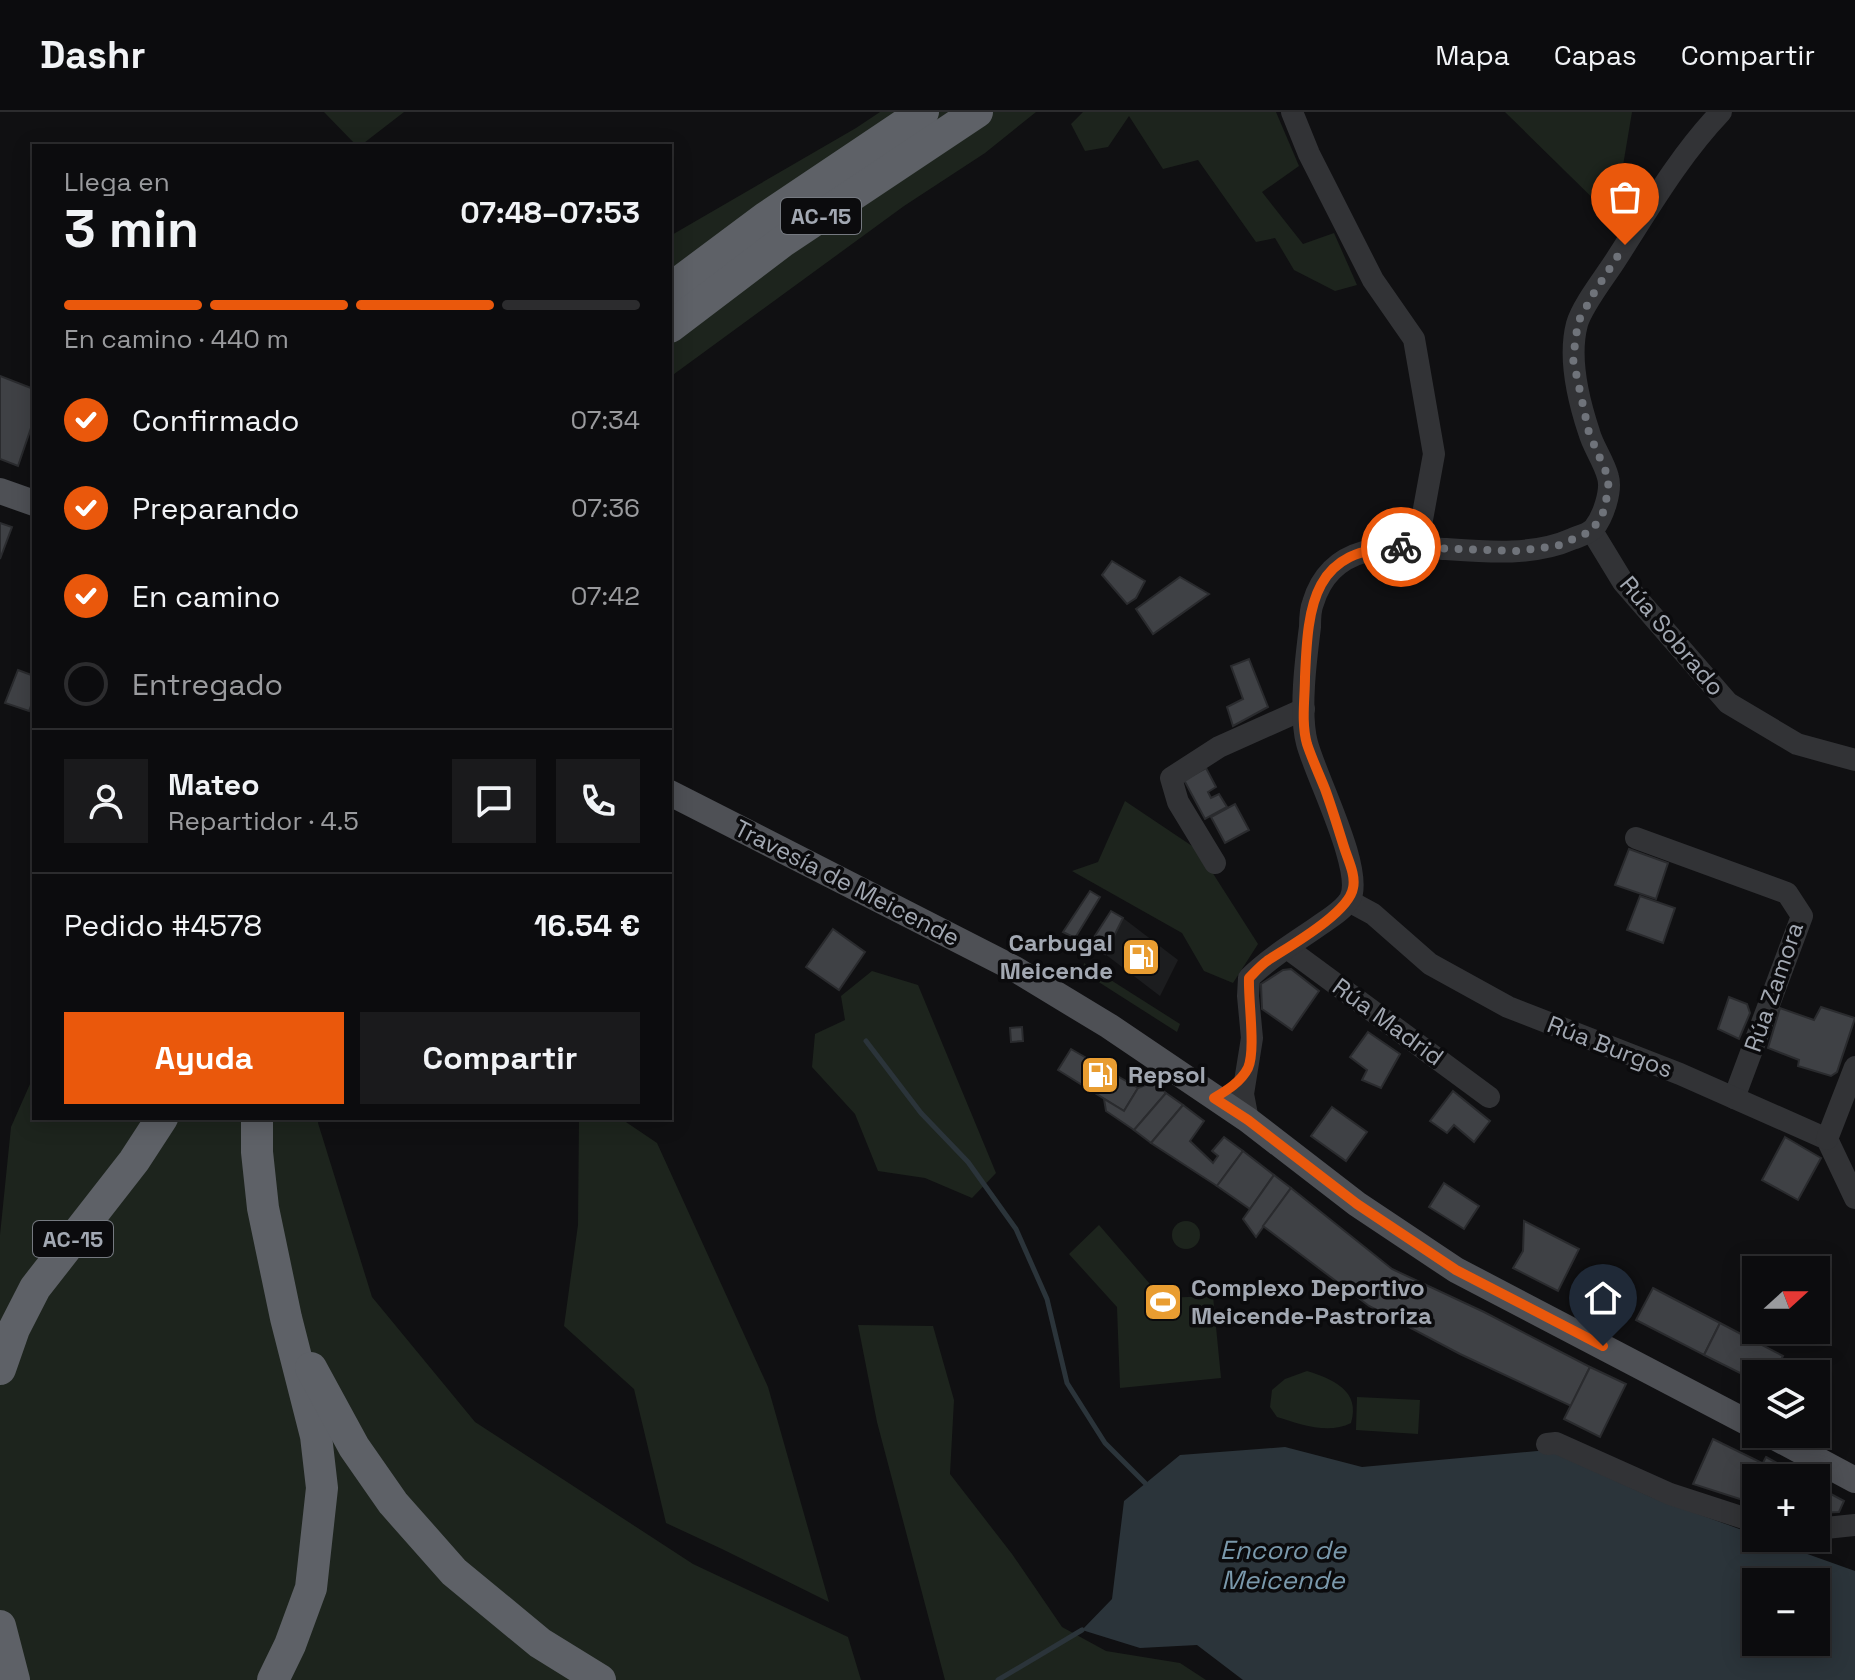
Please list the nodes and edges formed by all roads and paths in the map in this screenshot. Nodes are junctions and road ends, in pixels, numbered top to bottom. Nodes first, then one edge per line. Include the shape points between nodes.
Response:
1 (923, 112) edge
2 (977, 112) edge
3 (1292, 112) edge
4 (1721, 112) edge
5 (672, 288) edge
6 (672, 325) edge
7 (0, 491) edge
8 (32, 502) edge
9 (1592, 531) junction
10 (1417, 547) junction
11 (1304, 709) junction
12 (1855, 760) edge
13 (672, 794) edge
14 (1636, 838) dead end
15 (1215, 863) dead end
16 (1349, 901) junction
17 (1287, 948) junction
18 (1855, 1067) edge
19 (1248, 1068) junction
20 (1489, 1097) dead end
21 (1214, 1098) junction
22 (1734, 1098) junction
23 (161, 1120) edge
24 (257, 1120) edge
25 (1248, 1120) junction
26 (1827, 1139) junction
27 (1855, 1198) edge
28 (286, 1318) junction
29 (0, 1369) edge
30 (1742, 1420) edge
31 (1547, 1444) dead end
32 (1795, 1448) edge
33 (1855, 1480) edge
34 (1742, 1517) edge
35 (1855, 1525) edge
36 (1830, 1528) edge
37 (0, 1626) edge
38 (14, 1680) edge
39 (273, 1680) edge
40 (600, 1680) edge

1 - 5 highway, AC-15
2 - 6 highway, AC-15 via 782,242
3 - 10 street via 1373,280 1414,339 1434,454
4 - 9 street via 1699,135 1578,322 1573,359 1581,401 1609,479 1605,509
7 - 8 main road
9 - 10 street via 1557,546 1517,551
9 - 12 street, Rúa Sobrado via 1623,582 1728,703 1797,744
10 - 11 street via 1380,547 1352,555 1326,574 1312,603
11 - 15 street via 1219,747 1171,778 1178,802
11 - 16 street via 1306,742 1352,871
13 - 21 main road, Travesía de Meicende via 1015,969
14 - 22 street, Rúa Zamora via 1787,893 1802,916
16 - 17 street
16 - 22 street, Rúa Burgos via 1373,914 1430,964 1508,1007
17 - 19 street via 1249,978
17 - 20 street, Rúa Madrid
18 - 26 street
19 - 21 street
19 - 25 street via 1243,1094
21 - 25 main road, Travesía de Meicende
22 - 26 street, Rúa Burgos
23 - 29 highway, AC-15 via 35,1288
24 - 28 highway via 263,1208
25 - 30 main road, Travesía de Meicende via 1357,1204 1456,1270
26 - 27 street
28 - 39 highway via 316,1436 322,1488 311,1588
28 - 40 highway via 354,1447 393,1503 454,1572 540,1643
31 - 34 street via 1556,1443 1670,1494
32 - 33 main road
35 - 36 street
37 - 38 highway

